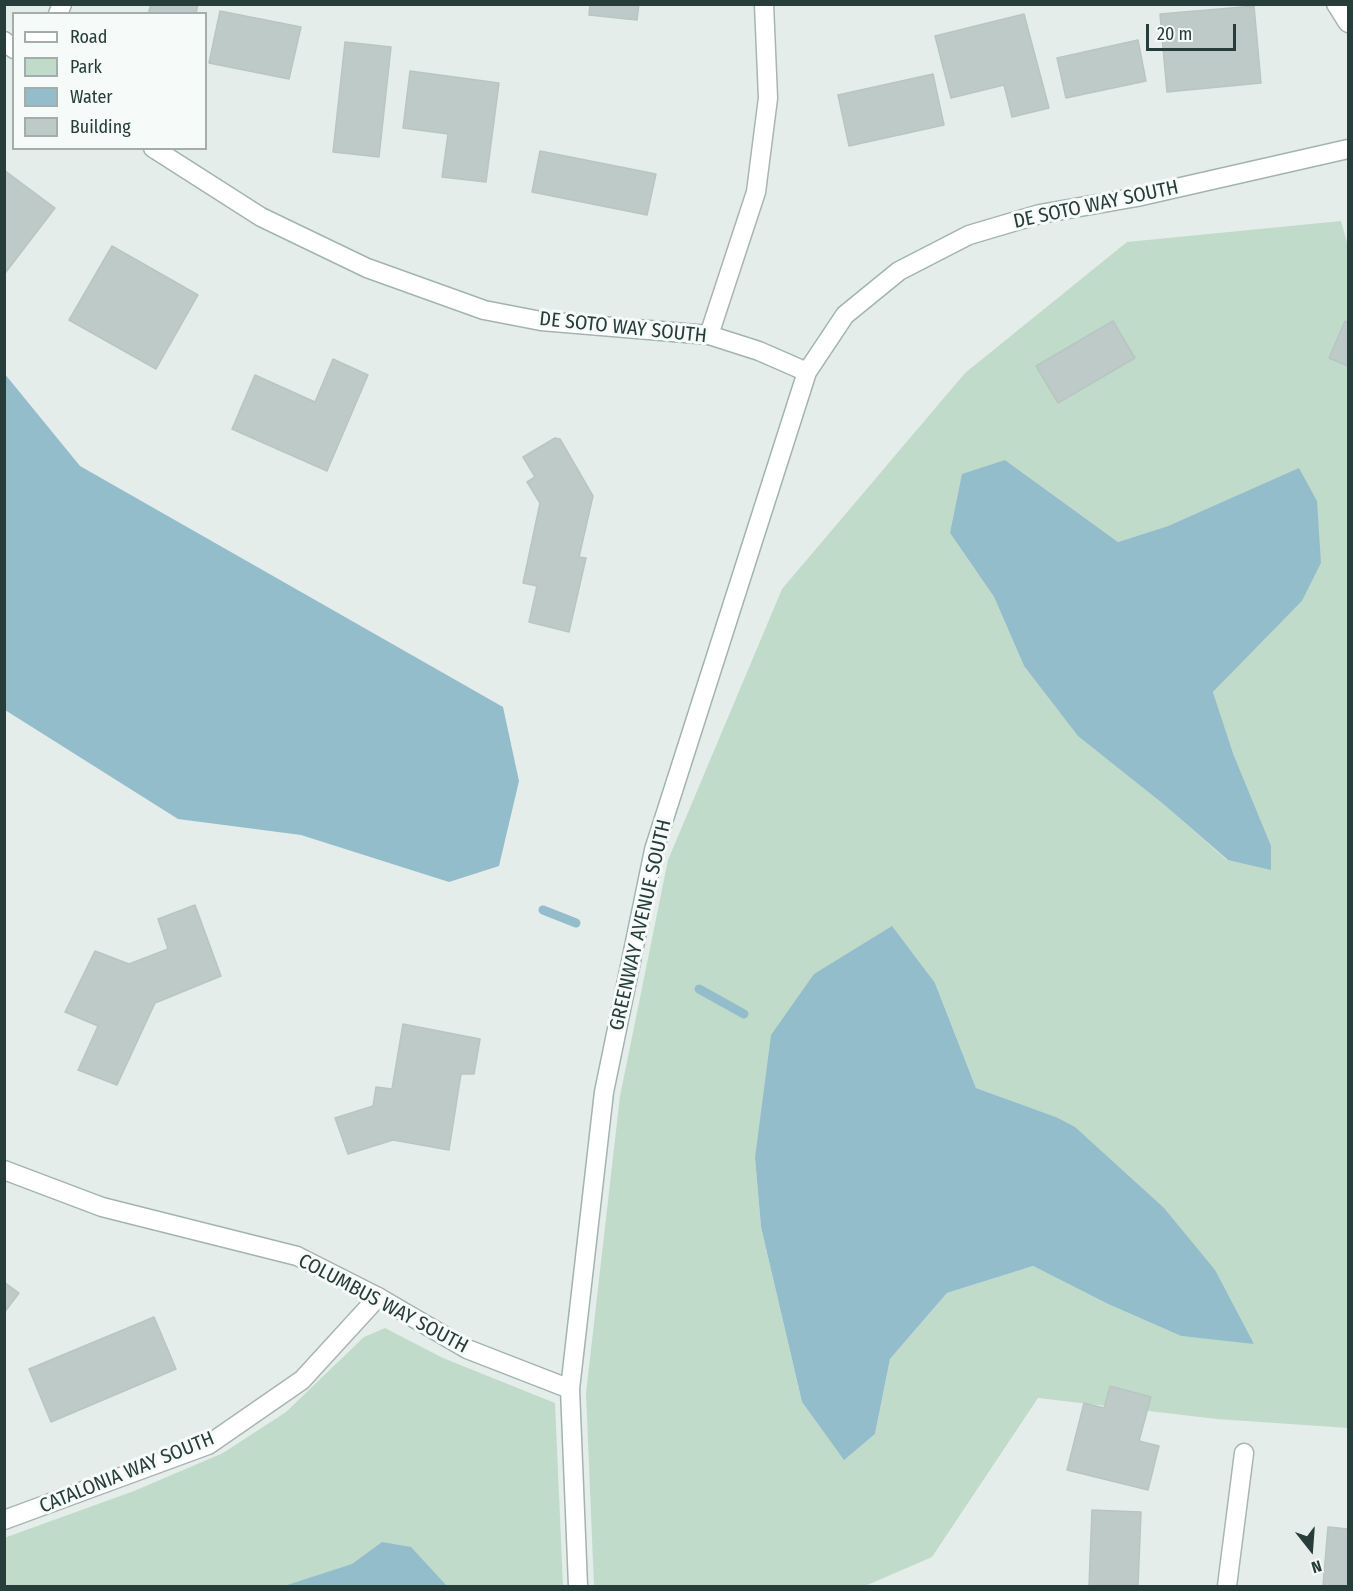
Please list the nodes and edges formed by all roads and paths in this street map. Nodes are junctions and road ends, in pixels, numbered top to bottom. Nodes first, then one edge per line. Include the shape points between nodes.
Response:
1 (764, 4) edge
2 (1336, 4) edge
3 (1348, 23) edge
4 (1348, 149) edge
5 (156, 150) edge
6 (709, 335) junction
7 (807, 372) junction
8 (4, 1170) edge
9 (378, 1297) junction
10 (570, 1389) junction
11 (1244, 1453) dead end
12 (4, 1520) edge
13 (578, 1587) edge
14 (1227, 1587) edge

1 - 6 street via 768,98 756,192
2 - 3 street
4 - 7 street, DE SOTO WAY SOUTH via 1137,197 1040,214 969,235 898,271 845,315
5 - 6 street, DE SOTO WAY SOUTH via 261,217 367,268 484,310 541,321
6 - 7 street, DE SOTO WAY SOUTH
7 - 10 street, GREENWAY AVENUE SOUTH via 654,850 604,1092
8 - 9 street, COLUMBUS WAY SOUTH via 102,1207 297,1256
9 - 10 street, COLUMBUS WAY SOUTH via 466,1349
9 - 12 street, CATALONIA WAY SOUTH via 302,1380 208,1445
10 - 13 street
11 - 14 street

